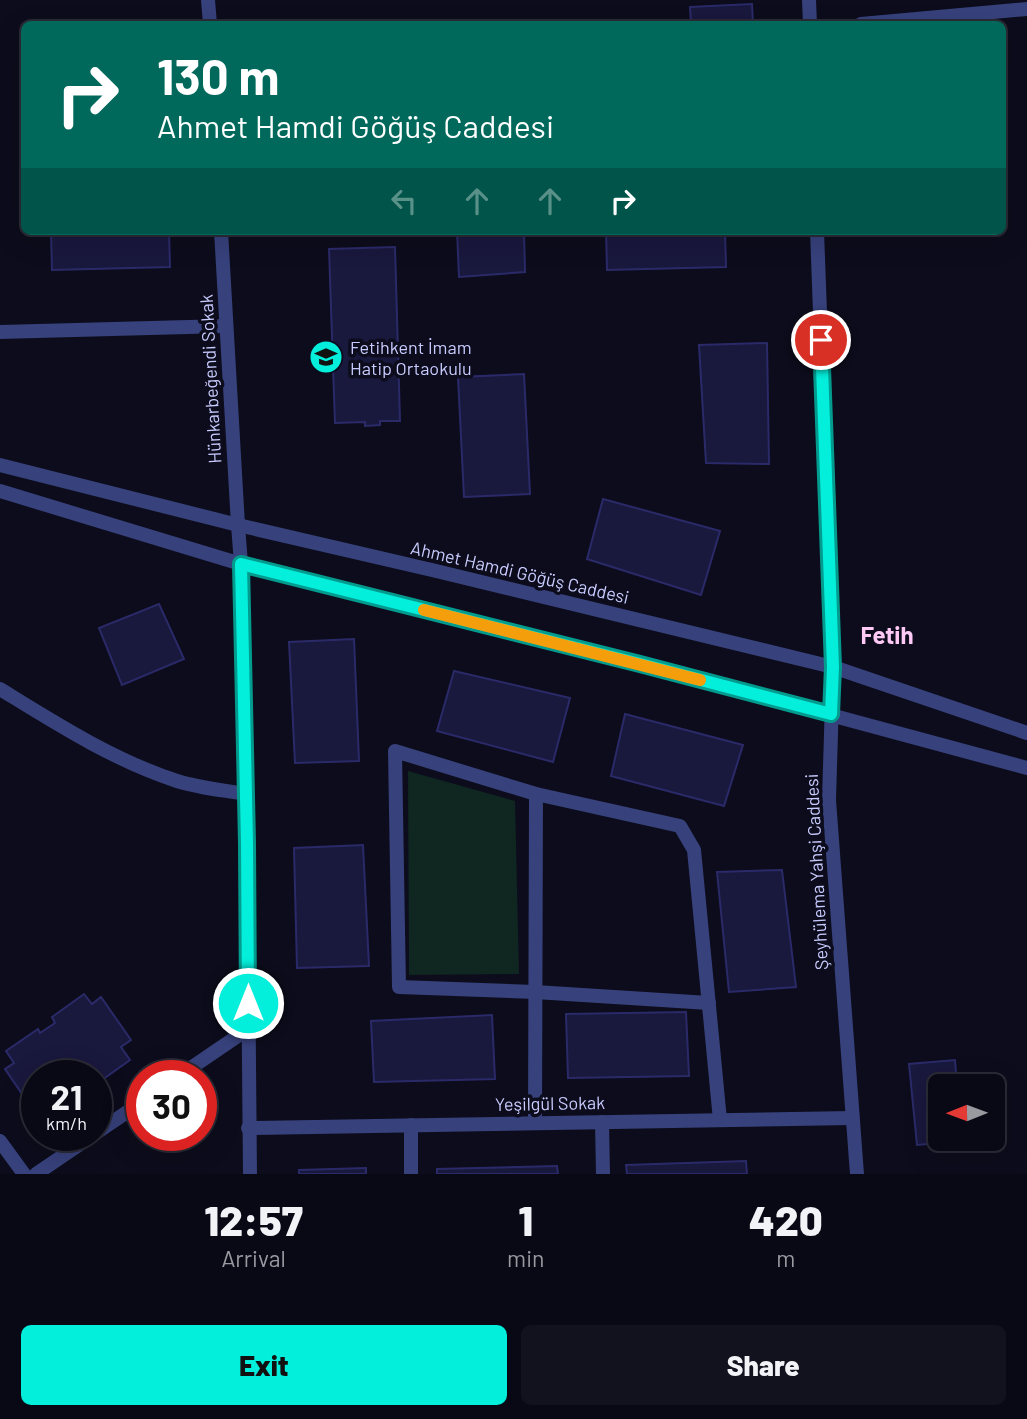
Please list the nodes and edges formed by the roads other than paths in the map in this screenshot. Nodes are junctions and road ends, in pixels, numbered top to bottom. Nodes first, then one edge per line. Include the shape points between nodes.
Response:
1 (208, 0) edge
2 (809, 0) edge
3 (1027, 9) edge
4 (209, 21) edge
5 (810, 21) edge
6 (894, 21) edge
7 (221, 235) edge
8 (817, 235) edge
9 (226, 326) junction
10 (0, 332) edge
11 (0, 465) edge
12 (0, 491) edge
13 (238, 525) junction
14 (241, 564) junction
15 (833, 667) junction
16 (0, 689) edge
17 (831, 714) junction
18 (1027, 733) edge
19 (1027, 768) edge
20 (246, 794) junction
21 (536, 794) junction
22 (536, 992) junction
23 (709, 1003) junction
24 (248, 1029) junction
25 (202, 1060) edge
26 (852, 1118) junction
27 (720, 1120) junction
28 (602, 1122) junction
29 (535, 1123) junction
30 (411, 1125) junction
31 (248, 1128) junction
32 (0, 1141) edge
33 (70, 1151) edge
34 (24, 1174) edge
35 (36, 1174) edge
36 (250, 1174) edge
37 (411, 1174) edge
38 (603, 1174) edge
39 (857, 1174) edge

1 - 4 street
2 - 5 street
3 - 6 street
7 - 9 street, Hünkarbeğendi Sokak
8 - 15 street, Şeyhülema Yahşi Caddesi
9 - 10 street
9 - 13 street, Hünkarbeğendi Sokak
11 - 13 street, Ahmet Hamdi Göğüş Caddesi
12 - 14 street
13 - 14 street, Hünkarbeğendi Sokak
13 - 15 street, Ahmet Hamdi Göğüş Caddesi
14 - 17 street
14 - 20 street, Hünkarbeğendi Sokak
15 - 17 street, Şeyhülema Yahşi Caddesi
15 - 18 street, Ahmet Hamdi Göğüş Caddesi
16 - 20 street via 123,759 179,781
17 - 19 street
17 - 26 street, Şeyhülema Yahşi Caddesi via 829,800
20 - 24 street, Hünkarbeğendi Sokak
21 - 22 street
21 - 22 street via 395,751 399,988
21 - 23 street via 680,827 694,850
22 - 23 street
22 - 29 street
23 - 27 street
24 - 25 street
24 - 31 street, Hünkarbeğendi Sokak
26 - 27 street, Yeşilgül Sokak
26 - 39 street, Şeyhülema Yahşi Caddesi
27 - 28 street, Yeşilgül Sokak
28 - 29 street, Yeşilgül Sokak
28 - 38 street
29 - 30 street, Yeşilgül Sokak
30 - 31 street, Yeşilgül Sokak
30 - 37 street
31 - 36 street, Hünkarbeğendi Sokak
32 - 34 street
33 - 35 street

